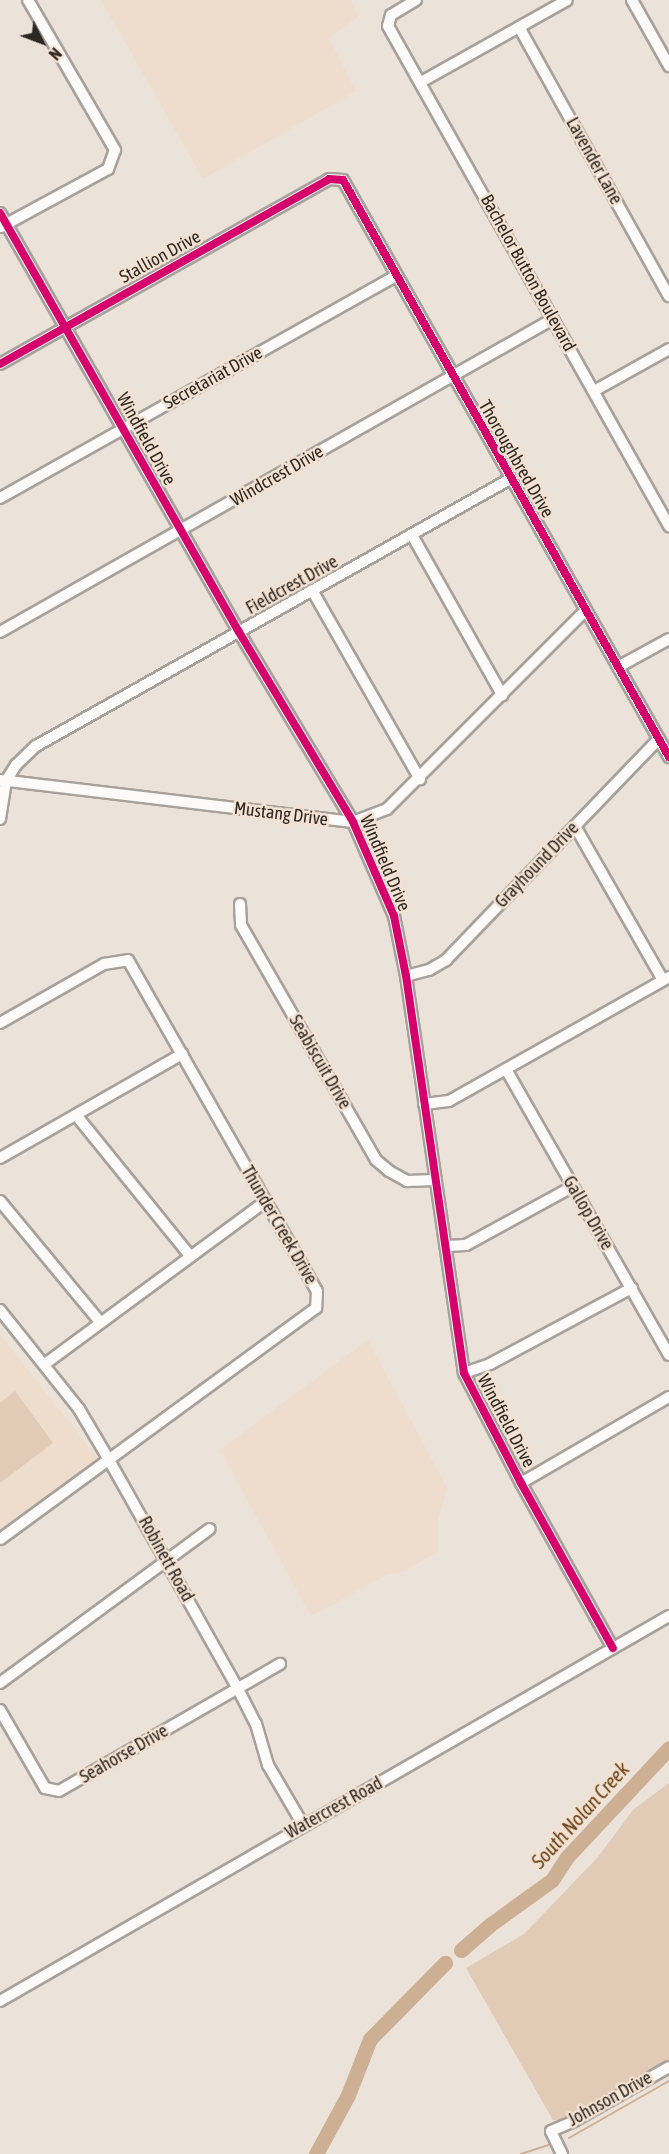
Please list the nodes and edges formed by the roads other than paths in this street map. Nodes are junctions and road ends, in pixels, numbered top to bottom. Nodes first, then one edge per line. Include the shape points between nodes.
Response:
1 (28, 0) edge
2 (416, 0) edge
3 (567, 0) edge
4 (632, 0) edge
5 (519, 27) junction
6 (669, 66) edge
7 (421, 82) junction
8 (336, 178) joint
9 (0, 213) edge
10 (3, 226) edge
11 (396, 276) junction
12 (669, 296) edge
13 (553, 319) junction
14 (65, 327) junction
15 (669, 349) edge
16 (0, 364) edge
17 (452, 377) junction
18 (594, 391) junction
19 (123, 429) junction
20 (510, 479) junction
21 (0, 498) edge
22 (669, 525) edge
23 (180, 531) junction
24 (412, 535) junction
25 (312, 590) junction
26 (586, 610) junction
27 (239, 632) junction
28 (0, 633) edge
29 (669, 639) edge
30 (618, 667) junction
31 (502, 695) junction
32 (659, 739) junction
33 (669, 757) edge
34 (420, 779) junction
35 (3, 781) edge
36 (0, 819) edge
37 (353, 822) junction
38 (575, 826) junction
39 (240, 904) dead end
40 (406, 976) junction
41 (666, 979) edge
42 (0, 1023) edge
43 (182, 1054) junction
44 (507, 1071) junction
45 (424, 1104) junction
46 (76, 1115) junction
47 (0, 1158) edge
48 (435, 1180) junction
49 (572, 1187) junction
50 (0, 1201) edge
51 (266, 1201) junction
52 (446, 1246) junction
53 (190, 1256) junction
54 (632, 1288) junction
55 (0, 1310) edge
56 (100, 1323) junction
57 (669, 1355) edge
58 (45, 1364) junction
59 (464, 1373) junction
60 (669, 1397) edge
61 (110, 1460) junction
62 (521, 1483) junction
63 (210, 1529) dead end
64 (0, 1539) edge
65 (167, 1560) junction
66 (669, 1616) edge
67 (613, 1648) junction
68 (280, 1665) dead end
69 (0, 1683) edge
70 (238, 1689) junction
71 (0, 1710) edge
72 (303, 1825) junction
73 (0, 2001) edge
74 (669, 2067) edge
75 (562, 2154) edge

1 - 10 street via 115,150 108,169
2 - 7 street, Bachelor Button Boulevard via 387,21
3 - 5 street
4 - 6 street
5 - 7 street
5 - 12 street, Lavender Lane
7 - 13 street, Bachelor Button Boulevard
8 - 11 street, Thoroughbred Drive via 343,180
8 - 14 street, Stallion Drive
9 - 10 street, Windfield Drive
10 - 14 street, Windfield Drive
11 - 17 street, Thoroughbred Drive
11 - 19 street, Secretariat Drive
13 - 17 street, Windcrest Drive
13 - 18 street, Bachelor Button Boulevard
14 - 16 street, Stallion Drive
14 - 19 street, Windfield Drive
15 - 18 street
17 - 20 street, Thoroughbred Drive
17 - 23 street, Windcrest Drive
18 - 22 street, Bachelor Button Boulevard
19 - 21 street, Secretariat Drive
19 - 23 street, Windfield Drive
20 - 24 street, Fieldcrest Drive
20 - 26 street, Thoroughbred Drive
23 - 27 street, Windfield Drive
23 - 28 street, Windcrest Drive
24 - 25 street, Fieldcrest Drive
24 - 31 street
25 - 27 street, Fieldcrest Drive
25 - 34 street
26 - 30 street, Thoroughbred Drive
26 - 31 street, Mustang Drive
27 - 35 street, Fieldcrest Drive via 36,746
27 - 37 street, Windfield Drive
29 - 30 street
30 - 32 street, Thoroughbred Drive
31 - 34 street, Mustang Drive
32 - 33 street, Thoroughbred Drive
32 - 38 street, Grayhound Drive
34 - 37 street, Mustang Drive via 387,809
35 - 36 street, Fieldcrest Drive
35 - 37 street, Mustang Drive
37 - 40 street, Windfield Drive via 394,916
38 - 40 street, Grayhound Drive via 446,960
38 - 41 street
39 - 48 street, Seabiscuit Drive via 241,924 376,1160 407,1181
40 - 45 street, Windfield Drive
41 - 44 street
42 - 43 street, Thunder Creek Drive via 104,964 129,960
43 - 46 street
43 - 51 street, Thunder Creek Drive
44 - 45 street via 449,1101
44 - 49 street, Gallop Drive
45 - 48 street, Windfield Drive
46 - 47 street
46 - 53 street
48 - 52 street, Windfield Drive
49 - 52 street via 466,1245
49 - 54 street, Gallop Drive
50 - 56 street
51 - 53 street
51 - 61 street, Thunder Creek Drive via 317,1291 316,1308
52 - 59 street, Windfield Drive
53 - 56 street
54 - 57 street, Gallop Drive
54 - 59 street via 490,1364
55 - 58 street, Robinett Road
56 - 58 street
58 - 61 street, Robinett Road
59 - 62 street, Windfield Drive
60 - 62 street
61 - 64 street, Thunder Creek Drive
61 - 65 street, Robinett Road
62 - 67 street, Windfield Drive
63 - 65 street
65 - 69 street
65 - 70 street, Robinett Road
66 - 67 street, Watercrest Road
67 - 72 street, Watercrest Road
68 - 70 street, Seahorse Drive
70 - 71 street, Seahorse Drive via 59,1791 45,1788
70 - 72 street, Robinett Road via 256,1724 268,1765
72 - 73 street, Watercrest Road
74 - 75 street, Johnson Drive via 550,2131

